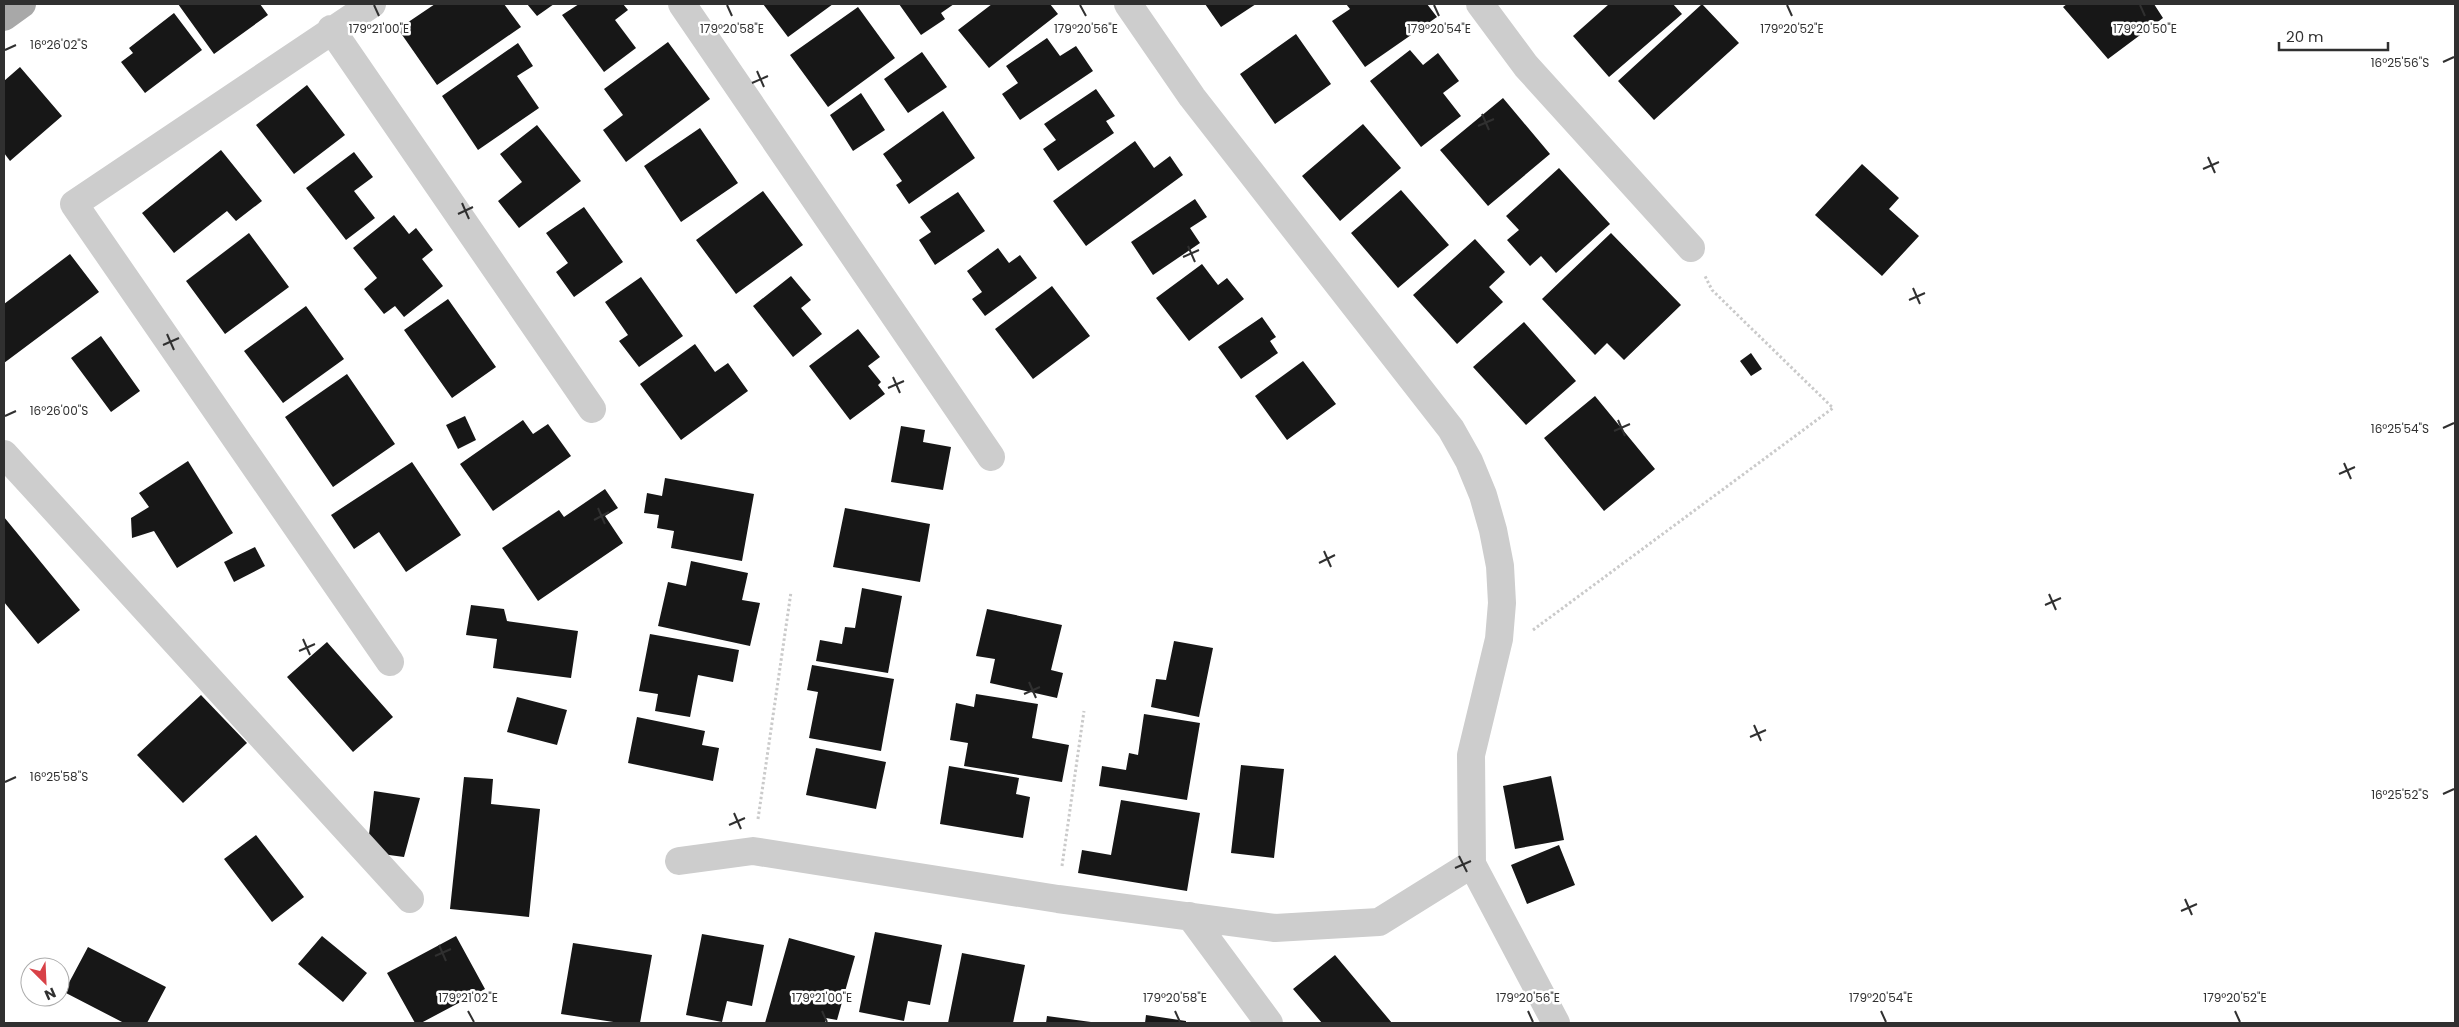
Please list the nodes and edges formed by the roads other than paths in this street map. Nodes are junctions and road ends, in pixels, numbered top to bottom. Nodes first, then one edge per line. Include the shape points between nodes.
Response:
1 (22, 4) edge
2 (372, 4) edge
3 (682, 4) edge
4 (1128, 4) edge
5 (1480, 4) edge
6 (4, 17) edge
7 (331, 29) junction
8 (1692, 248) road end
9 (592, 409) dead end
10 (4, 454) edge
11 (991, 457) dead end
12 (390, 662) dead end
13 (679, 861) dead end
14 (1472, 864) junction
15 (410, 899) dead end
16 (1190, 916) junction
17 (1269, 1023) edge
18 (1556, 1023) edge

1 - 6 main road
2 - 7 street
3 - 11 street
4 - 14 street via 1192,97 1451,429 1483,495 1500,566 1502,603 1499,639 1471,755
5 - 8 street via 1526,66
7 - 9 street
7 - 12 street via 74,204
10 - 15 street
13 - 16 street via 753,851 1058,899
14 - 16 street via 1379,922 1275,928
14 - 18 street
16 - 17 street

